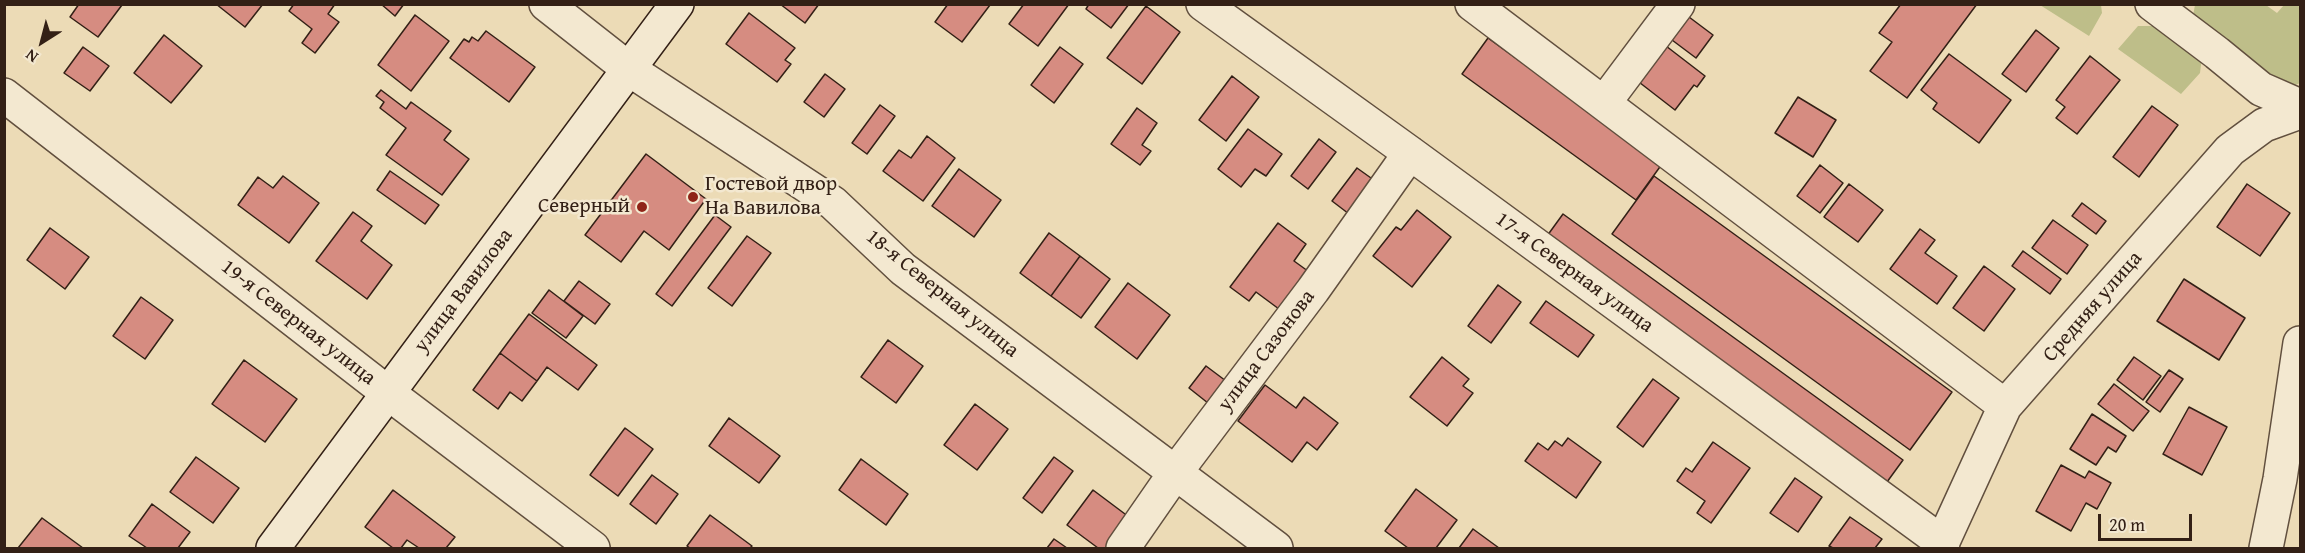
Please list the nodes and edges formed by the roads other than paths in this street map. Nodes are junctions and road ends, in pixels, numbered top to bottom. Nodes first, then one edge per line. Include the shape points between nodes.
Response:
1 (546, 4) edge
2 (677, 4) edge
3 (1203, 4) edge
4 (1472, 4) edge
5 (1678, 4) edge
6 (2152, 4) edge
7 (630, 70) junction
8 (4, 95) edge
9 (1604, 103) junction
10 (2301, 106) edge
11 (2301, 112) edge
12 (1410, 153) junction
13 (2301, 343) edge
14 (388, 393) junction
15 (2005, 406) junction
16 (1175, 473) junction
17 (1941, 546) edge
18 (273, 549) edge
19 (593, 549) edge
20 (1123, 549) edge
21 (1276, 549) edge
22 (2266, 549) edge

1 - 7 street, 18-я Северная улица
2 - 7 street, улица Вавилова
3 - 12 street, 17-я Северная улица
4 - 9 street
5 - 9 street
6 - 10 street via 2261,89
7 - 14 street, улица Вавилова
7 - 16 street, 18-я Северная улица via 833,204 903,269
8 - 14 street, 19-я Северная улица
9 - 15 street
11 - 15 street, Средняя улица via 2264,125 2230,150
12 - 16 street, улица Сазонова
12 - 17 street, 17-я Северная улица
13 - 22 street
14 - 18 street, улица Вавилова
14 - 19 street, 19-я Северная улица
15 - 17 street, Средняя улица
16 - 20 street, улица Сазонова
16 - 21 street, 18-я Северная улица

